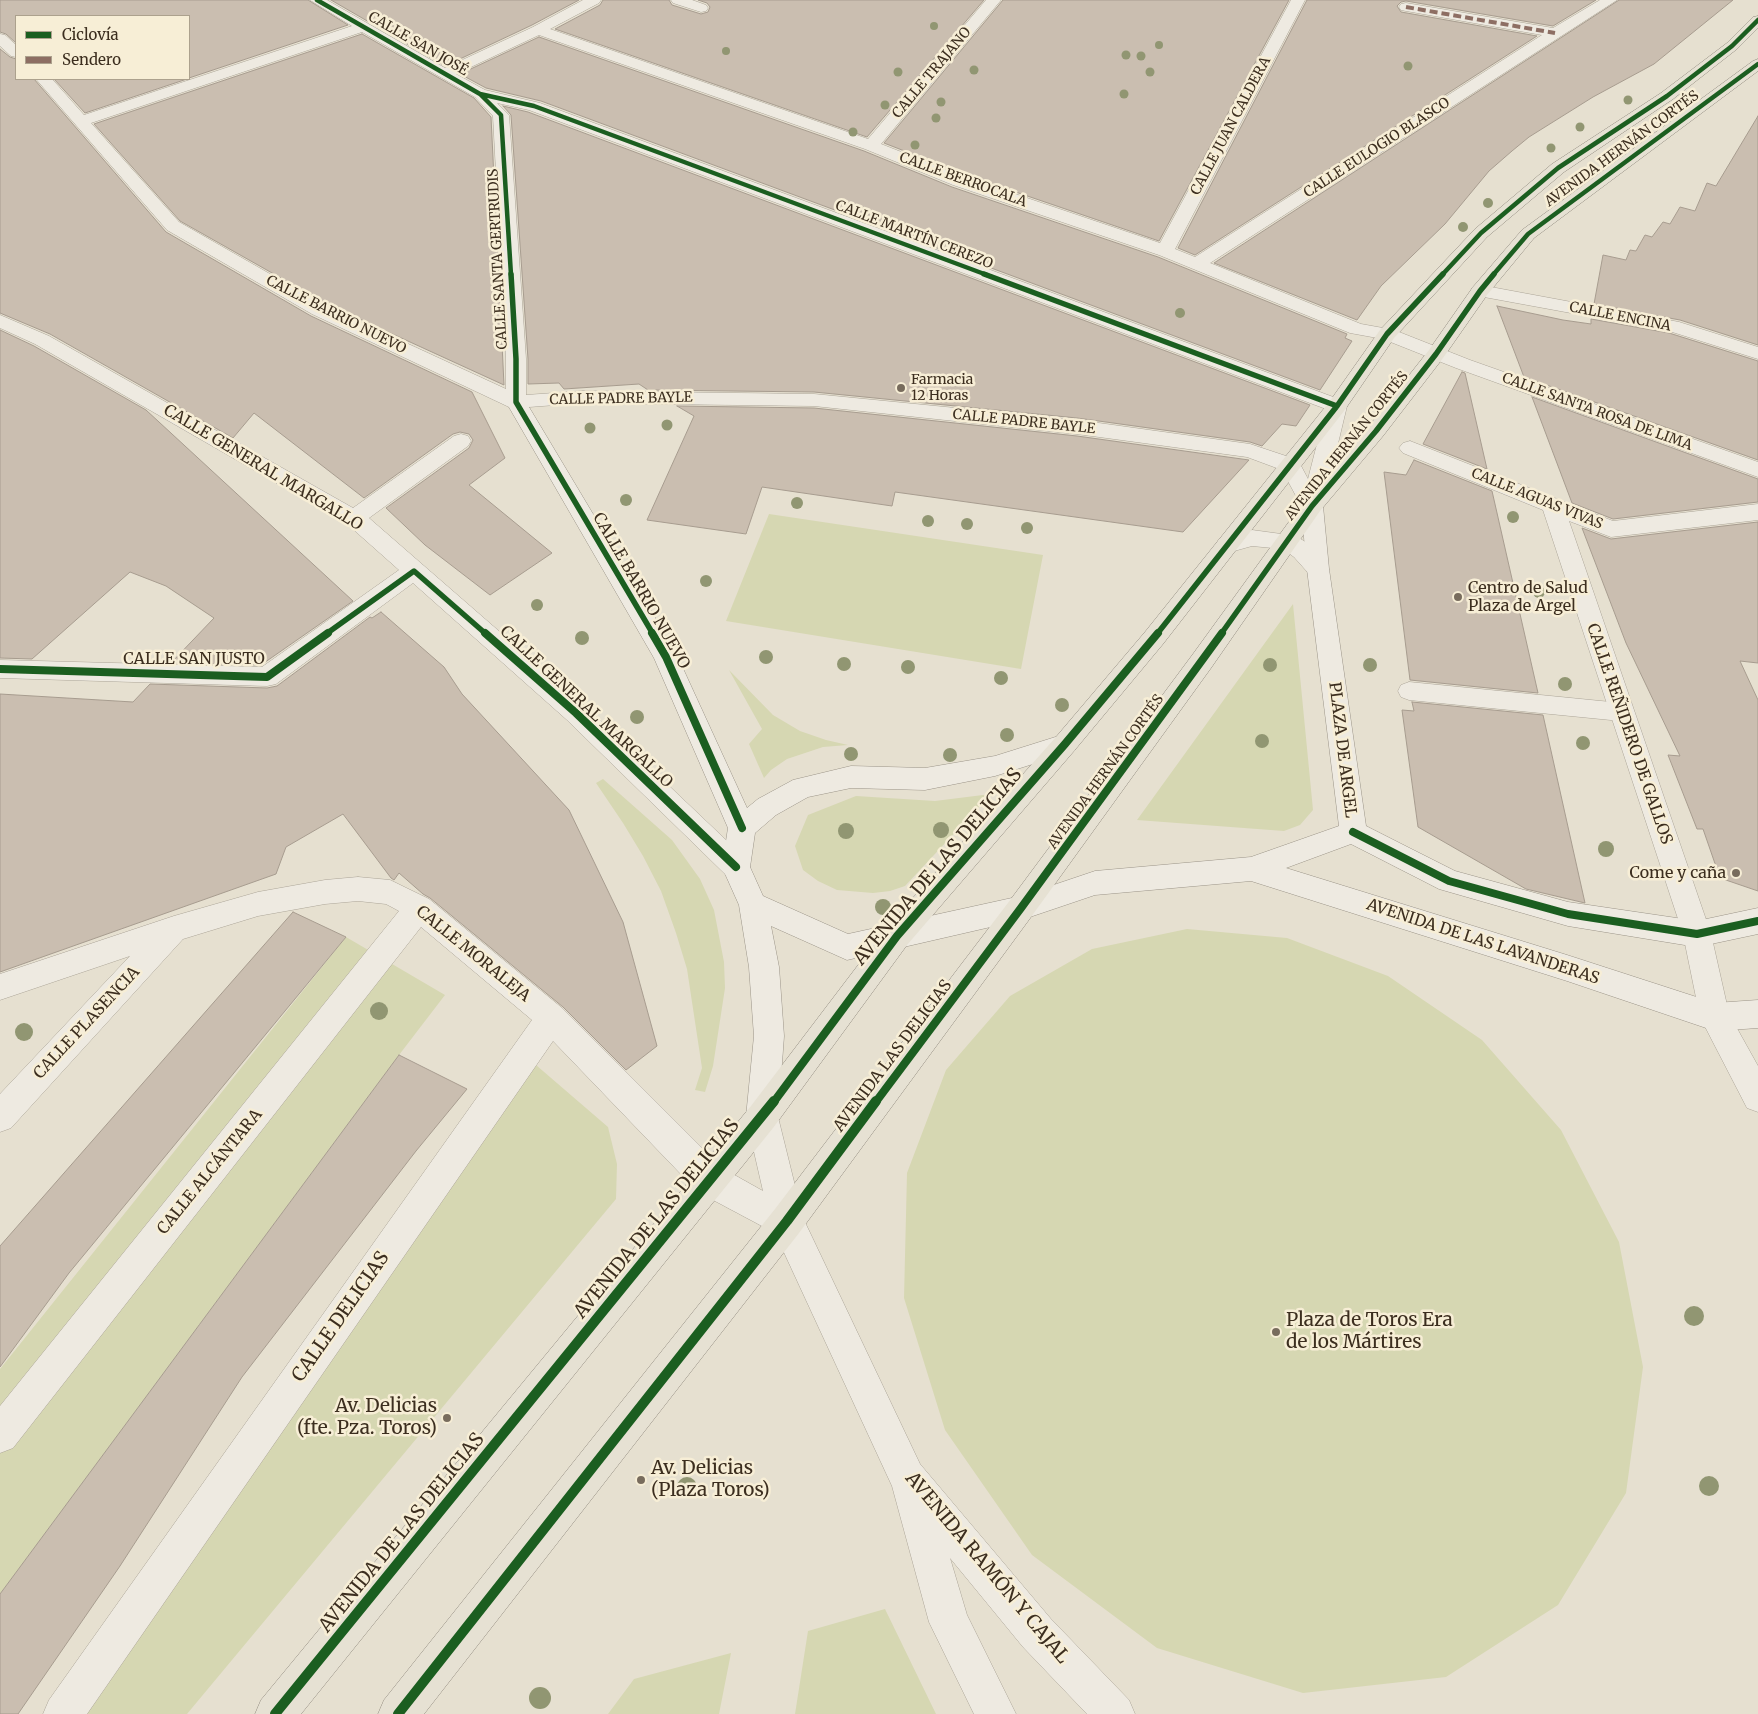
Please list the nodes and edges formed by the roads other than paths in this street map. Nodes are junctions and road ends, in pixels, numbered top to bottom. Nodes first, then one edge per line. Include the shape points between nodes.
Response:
1 (317, 0) edge
2 (594, 0) edge
3 (678, 0) edge
4 (994, 0) edge
5 (1298, 0) edge
6 (1610, 0) edge
7 (1406, 7) dead end
8 (701, 8) dead end
9 (1758, 20) edge
10 (363, 27) junction
11 (538, 30) junction
12 (1555, 32) junction
13 (0, 38) edge
14 (15, 52) edge
15 (1758, 64) edge
16 (444, 74) junction
17 (45, 80) edge
18 (480, 94) junction
19 (534, 106) junction
20 (502, 115) junction
21 (80, 121) junction
22 (871, 146) junction
23 (1165, 251) junction
24 (1198, 263) junction
25 (1480, 291) junction
26 (0, 321) edge
27 (1387, 334) junction
28 (1758, 353) edge
29 (1436, 354) junction
30 (516, 402) junction
31 (1336, 406) junction
32 (461, 441) dead end
33 (1410, 448) dead end
34 (1290, 465) junction
35 (1758, 470) edge
36 (1312, 506) junction
37 (1553, 506) junction
38 (1758, 512) edge
39 (354, 518) junction
40 (1288, 542) junction
41 (1227, 545) junction
42 (1318, 569) junction
43 (414, 571) junction
44 (0, 669) edge
45 (1409, 691) dead end
46 (1621, 712) junction
47 (1065, 744) junction
48 (742, 828) junction
49 (1353, 832) junction
50 (736, 867) junction
51 (1251, 869) junction
52 (753, 905) junction
53 (420, 908) junction
54 (1021, 908) junction
55 (1758, 921) edge
56 (174, 929) junction
57 (1697, 934) junction
58 (896, 936) junction
59 (0, 987) edge
60 (1758, 1014) edge
61 (551, 1018) junction
62 (1715, 1018) junction
63 (1758, 1096) edge
64 (0, 1117) edge
65 (762, 1117) junction
66 (710, 1180) junction
67 (787, 1221) junction
68 (0, 1435) edge
69 (907, 1477) junction
70 (63, 1714) edge
71 (275, 1714) edge
72 (398, 1714) edge
73 (996, 1714) edge
74 (1115, 1714) edge

1 - 10 street, CALLE SAN JOSÉ
2 - 11 street
3 - 8 street
4 - 22 street, CALLE TRAJANO
5 - 23 street, CALLE JUAN CALDERA
6 - 12 street, CALLE EULOGIO BLASCO
7 - 12 street
9 - 27 main road, AVENIDA HERNÁN CORTÉS via 1732,46 1667,96 1558,168 1488,227
10 - 16 street, CALLE SAN JOSÉ
10 - 21 street
11 - 16 street
11 - 22 street, CALLE BERROCALA
12 - 24 street, CALLE EULOGIO BLASCO
13 - 14 street
15 - 25 main road, AVENIDA HERNÁN CORTÉS via 1528,234
16 - 18 street, CALLE SAN JOSÉ
17 - 21 street, CALLE BARRIO NUEVO
18 - 19 street, CALLE MARTÍN CEREZO
18 - 20 street
19 - 20 street via 520,106
19 - 31 street, CALLE MARTÍN CEREZO
20 - 30 street, CALLE SANTA GERTRUDIS
21 - 30 street, CALLE BARRIO NUEVO via 173,226 319,310
22 - 23 street, CALLE BERROCALA via 959,181
23 - 24 street, CALLE BERROCALA
24 - 27 street, CALLE BERROCALA via 1357,329
25 - 28 street, CALLE ENCINA via 1672,326
25 - 29 main road, AVENIDA HERNÁN CORTÉS
26 - 39 street, CALLE GENERAL MARGALLO via 42,340
27 - 29 street
27 - 31 main road, AVENIDA HERNÁN CORTÉS
29 - 35 street, CALLE SANTA ROSA DE LIMA
29 - 36 main road, AVENIDA HERNÁN CORTÉS
30 - 34 street, CALLE PADRE BAYLE via 582,397 814,400 1077,427 1250,451
30 - 48 street, CALLE BARRIO NUEVO via 666,657
31 - 34 main road, AVENIDA HERNÁN CORTÉS
31 - 36 street, AVENIDA HERNÁN CORTÉS
32 - 39 street
33 - 37 street, CALLE AGUAS VIVAS
34 - 36 street, AVENIDA HERNÁN CORTÉS
34 - 41 main road, AVENIDA HERNÁN CORTÉS
36 - 40 main road, AVENIDA HERNÁN CORTÉS
36 - 42 street, PLAZA DE ARGEL
37 - 38 street, CALLE AGUAS VIVAS via 1611,529
37 - 46 street, CALLE REÑIDERO DE GALLOS
39 - 43 street, CALLE GENERAL MARGALLO
40 - 41 street via 1252,538
40 - 42 street via 1302,551
40 - 54 main road, AVENIDA HERNÁN CORTÉS
41 - 47 main road, AVENIDA HERNÁN CORTÉS
42 - 49 street, PLAZA DE ARGEL
43 - 44 street, CALLE SAN JUSTO via 267,677
43 - 50 street, CALLE GENERAL MARGALLO via 576,713
45 - 46 lane
46 - 57 street, CALLE REÑIDERO DE GALLOS
47 - 48 street via 995,766 925,778 852,777 802,788 767,807
47 - 58 main road, AVENIDA DE LAS DELICIAS
48 - 50 street
49 - 51 street, PLAZA DE ARGEL
49 - 57 street via 1449,881 1568,914
50 - 52 street, CALLE GENERAL MARGALLO
51 - 54 street, PLAZA DE ARGEL via 1095,884
51 - 62 street, AVENIDA DE LAS LAVANDERAS
52 - 58 street via 847,948
52 - 65 street, CALLE GENERAL MARGALLO via 764,967 769,1036
53 - 56 street, CALLE MORALEJA via 390,892 358,889 258,904
53 - 61 street, CALLE MORALEJA
53 - 68 street, CALLE ALCÁNTARA
54 - 58 street
54 - 67 main road, AVENIDA LAS DELICIAS
55 - 57 street
56 - 59 street, CALLE MORALEJA
56 - 64 street, CALLE PLASENCIA
57 - 62 street
58 - 65 main road, AVENIDA DE LAS DELICIAS
60 - 62 street, AVENIDA DE LAS LAVANDERAS
61 - 66 street, CALLE MORALEJA
61 - 70 street, CALLE DELICIAS
62 - 63 street
65 - 66 main road, AVENIDA DE LAS DELICIAS
65 - 67 street
66 - 67 street, CALLE MORALEJA
66 - 71 main road, AVENIDA DE LAS DELICIAS
67 - 69 street, AVENIDA RAMÓN Y CAJAL
67 - 72 main road
69 - 73 street via 949,1622
69 - 74 street, AVENIDA RAMÓN Y CAJAL via 1038,1633

